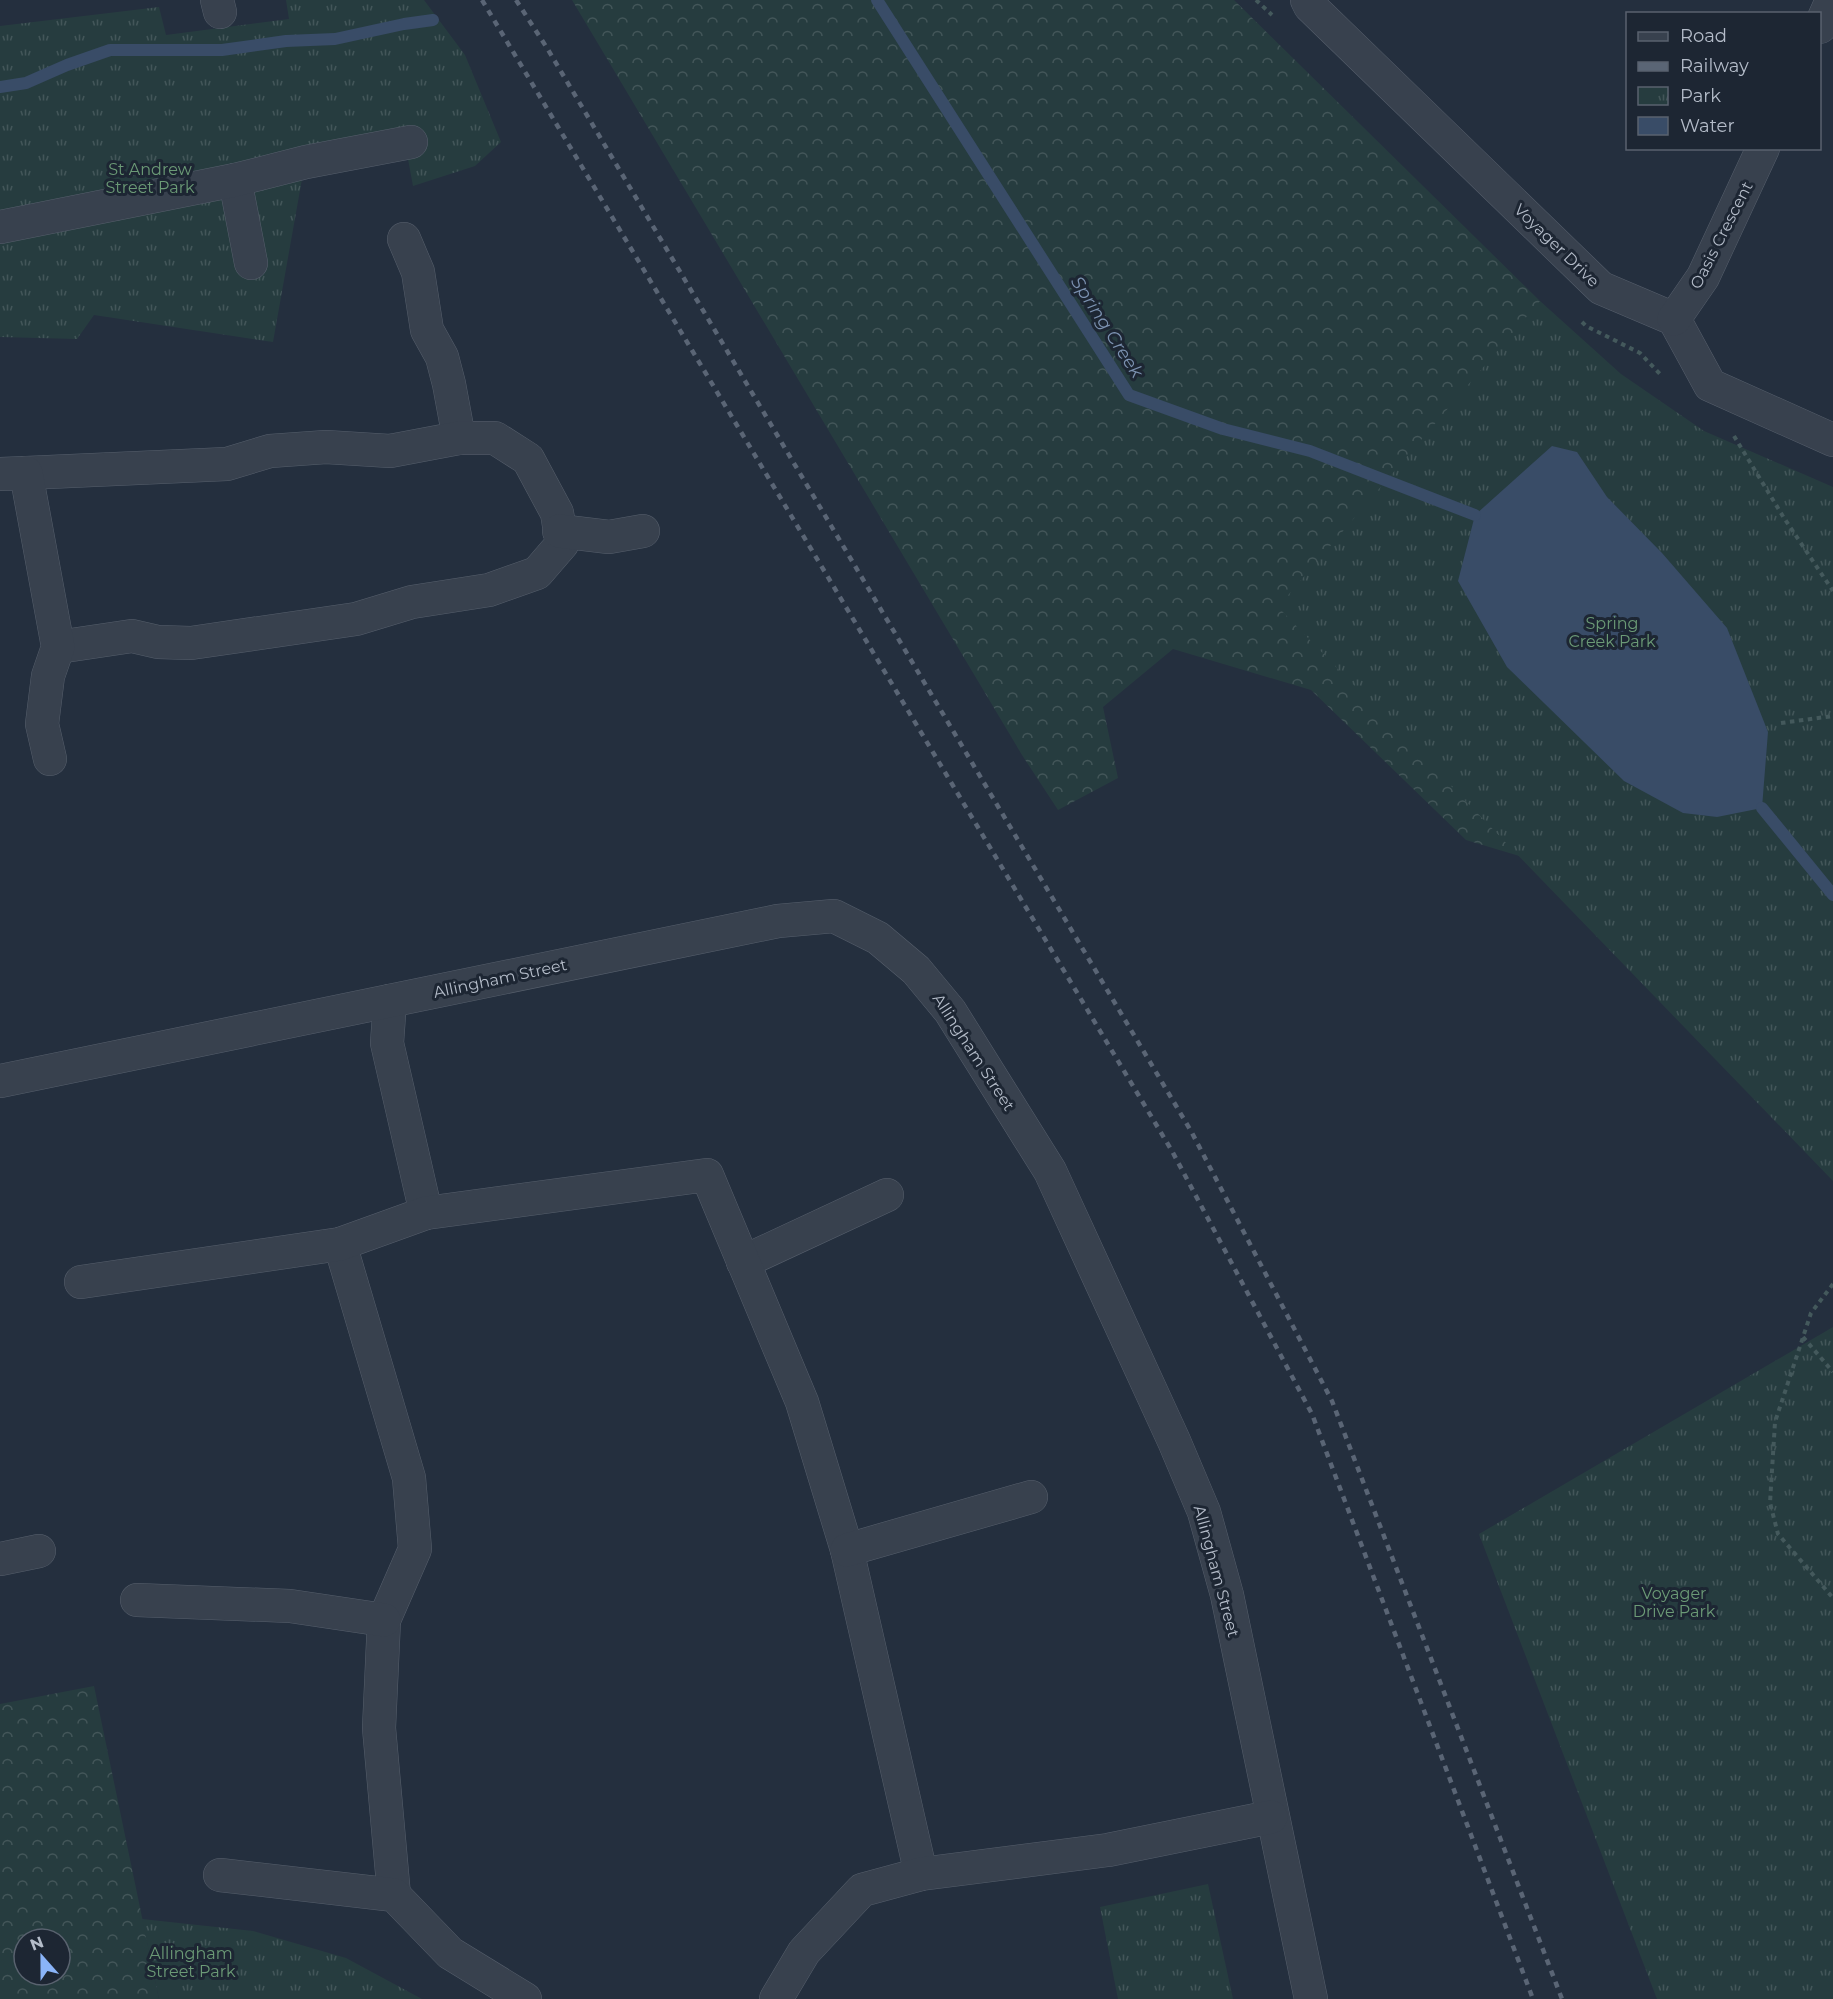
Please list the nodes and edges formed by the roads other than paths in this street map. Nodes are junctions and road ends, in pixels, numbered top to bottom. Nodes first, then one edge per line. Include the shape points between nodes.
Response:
1 (1307, 0) edge
2 (1832, 0) edge
3 (1821, 25) edge
4 (411, 142) dead end
5 (1762, 150) edge
6 (235, 180) junction
7 (0, 227) edge
8 (404, 239) dead end
9 (251, 263) dead end
10 (1674, 319) junction
11 (459, 438) junction
12 (1833, 440) edge
13 (13, 473) edge
14 (559, 531) junction
15 (643, 531) dead end
16 (58, 647) junction
17 (50, 759) dead end
18 (390, 1001) junction
19 (0, 1081) edge
20 (887, 1195) dead end
21 (426, 1213) junction
22 (340, 1245) junction
23 (743, 1262) junction
24 (81, 1282) dead end
25 (1031, 1497) dead end
26 (847, 1550) junction
27 (39, 1551) dead end
28 (0, 1559) edge
29 (137, 1600) dead end
30 (384, 1620) junction
31 (1271, 1816) junction
32 (921, 1874) junction
33 (220, 1875) dead end
34 (394, 1895) junction
35 (525, 1999) edge
36 (776, 1999) edge
37 (1311, 1999) edge

1 - 10 street, Voyager Drive via 1601,288
2 - 3 street
4 - 6 street
5 - 10 street, Oasis Crescent via 1704,277
6 - 7 street
6 - 9 street
8 - 11 street via 418,272 427,330 442,357 450,384
10 - 12 street via 1710,385
11 - 13 street via 390,451 326,447 270,451 227,464
11 - 14 street via 495,438 528,459 557,513
13 - 16 street
14 - 15 street via 609,537
14 - 16 street via 562,544 537,573 489,590 412,602 356,619 191,643 132,636
16 - 17 street via 48,676 42,724
18 - 19 street, Allingham Street
18 - 21 street via 387,1043
18 - 31 street, Allingham Street via 778,921 834,916 878,938 916,970 950,1011 1050,1171 1204,1512 1227,1595
20 - 23 street
21 - 22 street
21 - 23 street via 707,1175
22 - 24 street
22 - 30 street via 409,1478 415,1549
23 - 26 street via 802,1402
25 - 26 street
26 - 32 street
27 - 28 street
29 - 30 street via 290,1606
30 - 34 street via 379,1728
31 - 32 street via 1108,1850
31 - 37 street, Allingham Street
32 - 36 street via 862,1890 804,1952
33 - 34 street
34 - 35 street via 450,1953

